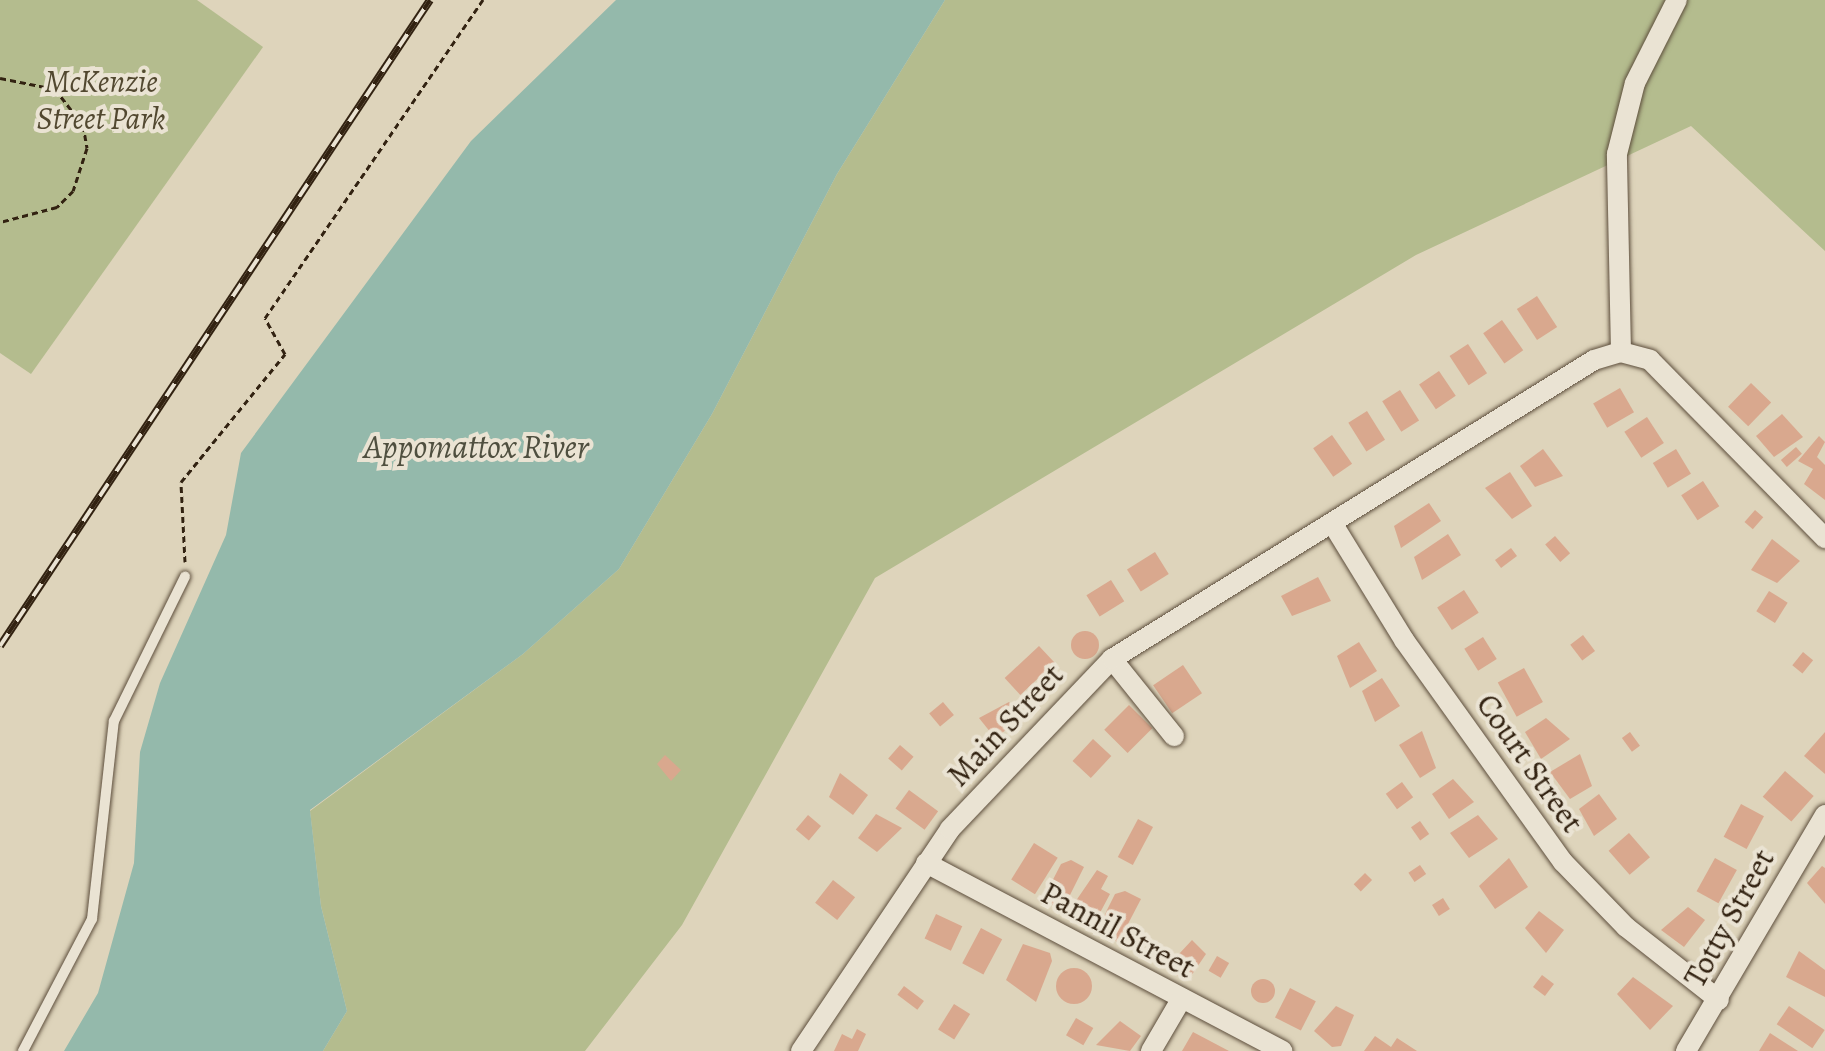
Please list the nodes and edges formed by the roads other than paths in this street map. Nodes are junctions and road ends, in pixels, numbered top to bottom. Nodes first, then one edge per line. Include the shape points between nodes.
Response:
1 (1677, 0) edge
2 (1621, 352) junction
3 (1334, 526) junction
4 (1825, 538) edge
5 (185, 577) road end
6 (1112, 659) junction
7 (1174, 736) dead end
8 (1825, 815) edge
9 (926, 863) junction
10 (1182, 998) junction
11 (1719, 1000) junction
12 (23, 1051) edge
13 (801, 1051) edge
14 (1151, 1051) edge
15 (1283, 1051) edge
16 (1686, 1051) edge

1 - 2 street via 1635,83 1617,154
2 - 3 street, Main Street via 1594,360
2 - 4 street via 1650,360
3 - 6 street, Main Street
3 - 11 street, Court Street via 1404,640 1563,862 1626,927
5 - 12 lane via 114,721 92,919
6 - 7 street
6 - 9 street, Main Street via 986,786
8 - 11 street, Totty Street
9 - 10 street, Pannil Street
9 - 13 street, Main Street
10 - 14 street
10 - 15 street, Pannil Street
11 - 16 street, Totty Street

